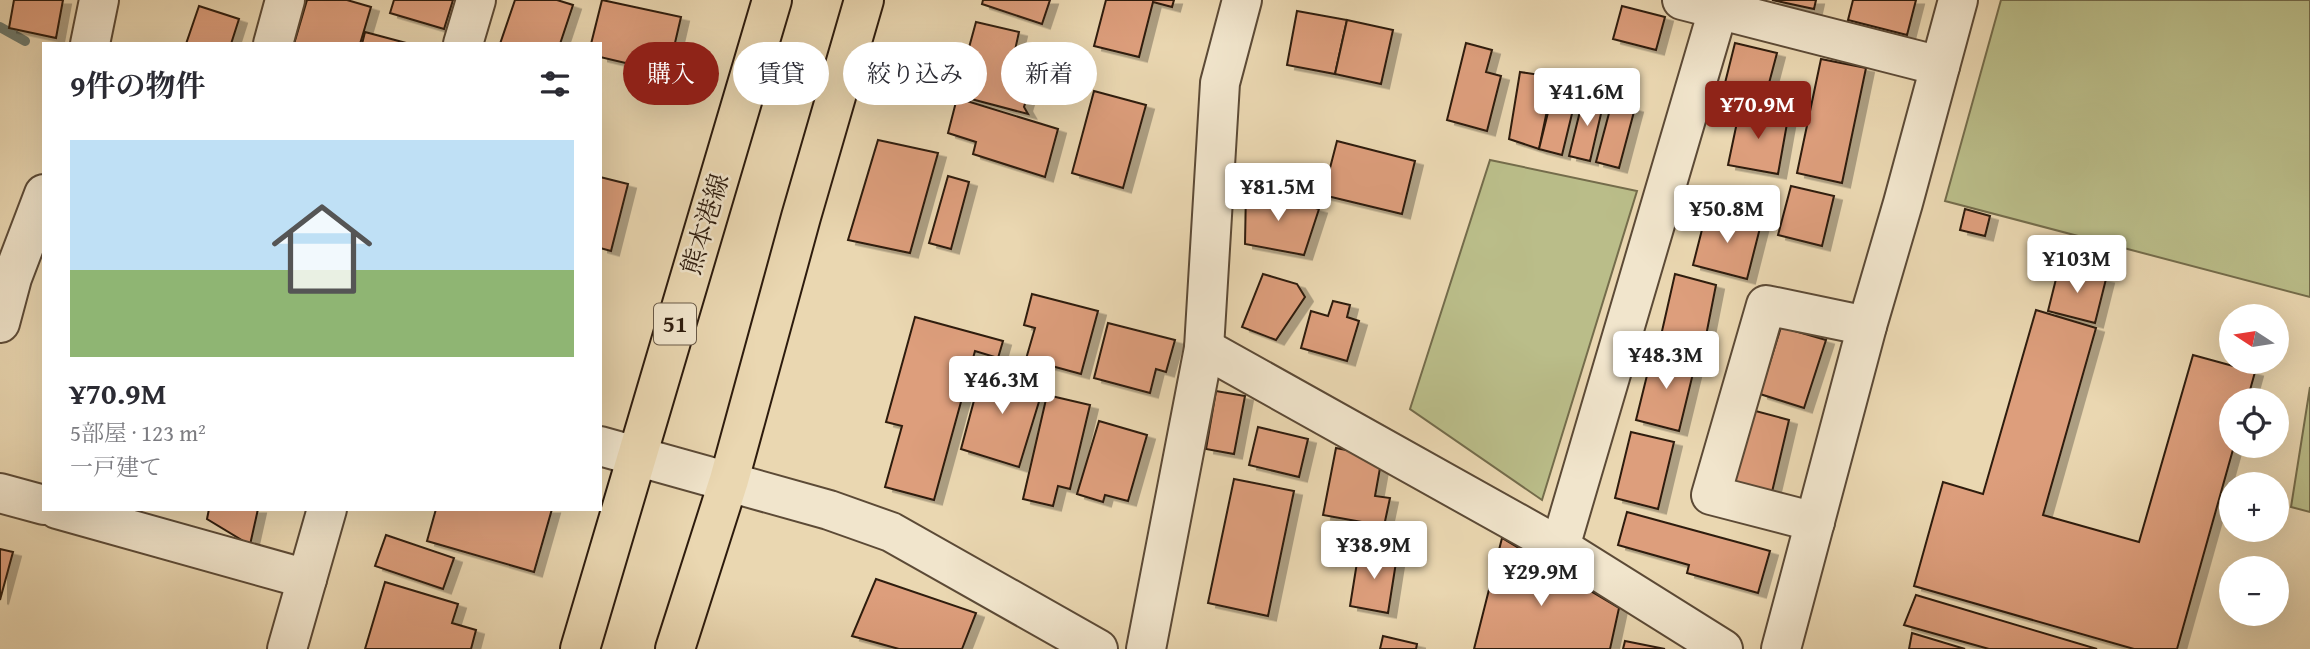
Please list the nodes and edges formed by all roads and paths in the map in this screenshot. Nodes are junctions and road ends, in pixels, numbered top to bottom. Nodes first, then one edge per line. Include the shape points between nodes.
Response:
1 (99, 0) edge
2 (285, 0) edge
3 (476, 0) edge
4 (772, 0) edge
5 (864, 0) edge
6 (1242, 0) edge
7 (1682, 0) edge
8 (1958, 0) edge
9 (1719, 5) edge
10 (90, 42) edge
11 (274, 42) edge
12 (464, 42) edge
13 (1940, 66) junction
14 (42, 201) edge
15 (19, 280) edge
16 (0, 323) edge
17 (1867, 326) junction
18 (1204, 348) junction
19 (618, 451) edge
20 (729, 481) junction
21 (0, 493) edge
22 (42, 504) edge
23 (64, 511) edge
24 (326, 511) edge
25 (1815, 522) junction
26 (1560, 547) junction
27 (307, 579) junction
28 (286, 649) edge
29 (580, 649) edge
30 (675, 649) edge
31 (1098, 649) edge
32 (1146, 649) edge
33 (1723, 649) edge
34 (1781, 649) edge

1 - 10 street
2 - 11 street
3 - 12 street
4 - 19 main road, 熊本港線 / 51
5 - 20 main road
6 - 18 street via 1220,83
7 - 9 street
8 - 13 street
9 - 13 street
9 - 26 street
13 - 17 street
14 - 15 street
15 - 16 street
17 - 25 street
17 - 25 street via 1766,305 1711,495
18 - 26 street
18 - 32 street
19 - 20 street
19 - 29 main road, 熊本港線 / 51
20 - 30 main road
20 - 31 street via 891,532
21 - 22 street
23 - 27 street
24 - 27 street
25 - 34 street
26 - 33 street
27 - 28 street

